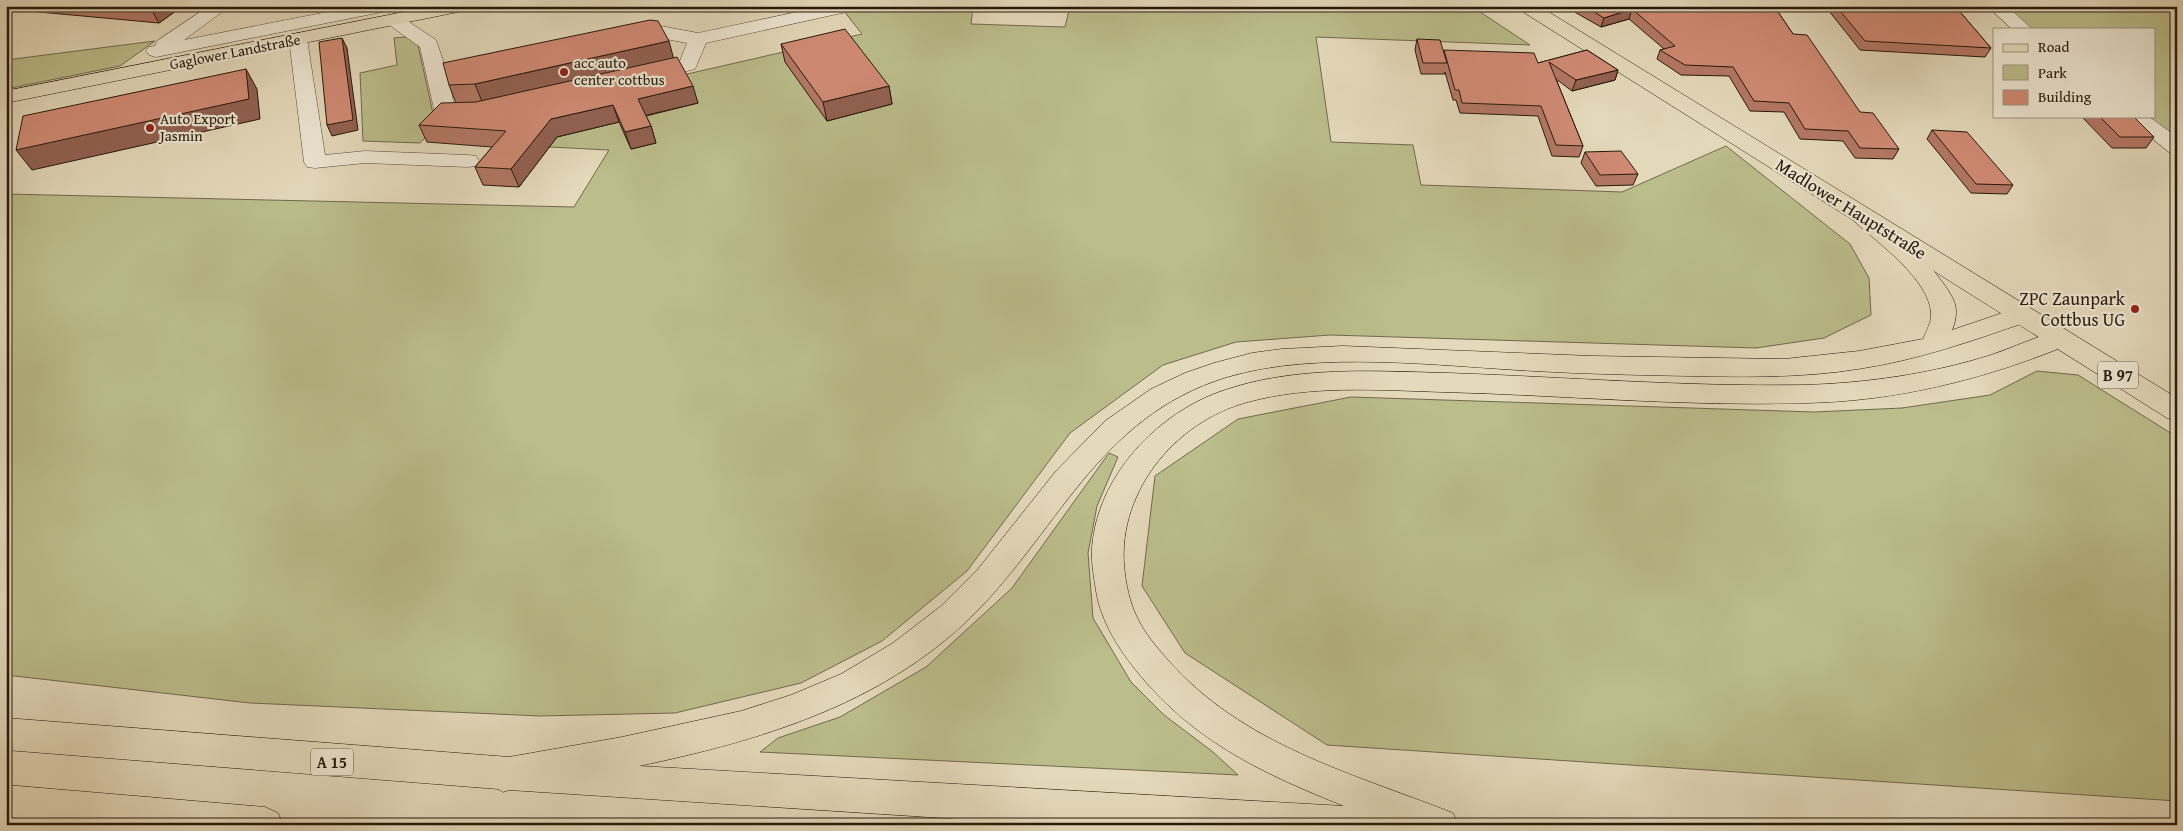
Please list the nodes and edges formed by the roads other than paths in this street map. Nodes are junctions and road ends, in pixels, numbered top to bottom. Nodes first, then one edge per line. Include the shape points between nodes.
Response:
1 (220, 6) edge
2 (463, 6) edge
3 (836, 6) edge
4 (1526, 6) edge
5 (1996, 6) edge
6 (390, 13) edge
7 (2022, 28) edge
8 (698, 38) junction
9 (298, 39) junction
10 (607, 41) edge
11 (156, 51) junction
12 (503, 63) edge
13 (140, 70) junction
14 (438, 76) junction
15 (632, 78) edge
16 (6, 97) edge
17 (492, 110) edge
18 (2137, 118) edge
19 (2177, 148) edge
20 (468, 161) dead end
21 (1864, 218) junction
22 (2020, 315) junction
23 (2058, 339) junction
24 (1934, 344) junction
25 (2177, 412) edge
26 (6, 734) edge
27 (503, 775) junction
28 (6, 802) edge
29 (266, 825) edge
30 (1363, 825) edge
31 (1440, 825) edge

1 - 11 street
2 - 6 main road, Gaglower Landstraße
3 - 8 street
4 - 21 main road, Madlower Hauptstraße
5 - 7 street
6 - 9 main road, Gaglower Landstraße
6 - 11 street
6 - 14 street via 429,44
8 - 10 street via 655,31
8 - 15 street via 688,65
9 - 13 main road, Gaglower Landstraße
9 - 20 street via 315,162 365,157
11 - 13 street via 141,64
12 - 14 street
13 - 16 main road, Gaglower Landstraße
14 - 17 street via 444,109 457,114
18 - 19 street
21 - 22 main road, Madlower Hauptstraße
21 - 24 main road via 1939,292 1944,317
22 - 23 main road, Madlower Hauptstraße
22 - 24 main road
23 - 25 main road, Madlower Hauptstraße / B 97
23 - 31 main road via 1960,373 1864,390 1818,393 1736,394 1396,381 1277,386 1233,397 1198,414 1168,434 1140,462 1123,489 1112,518 1107,553 1112,597 1127,634 1156,674 1194,711 1254,750
24 - 27 main road via 1850,361 1783,368 1592,365 1333,354 1286,357 1241,365 1194,379 1153,399 1126,418 1074,469 1010,554 948,620 864,679 756,724
26 - 27 main road, A 15
27 - 30 main road, A 15
28 - 29 main road

